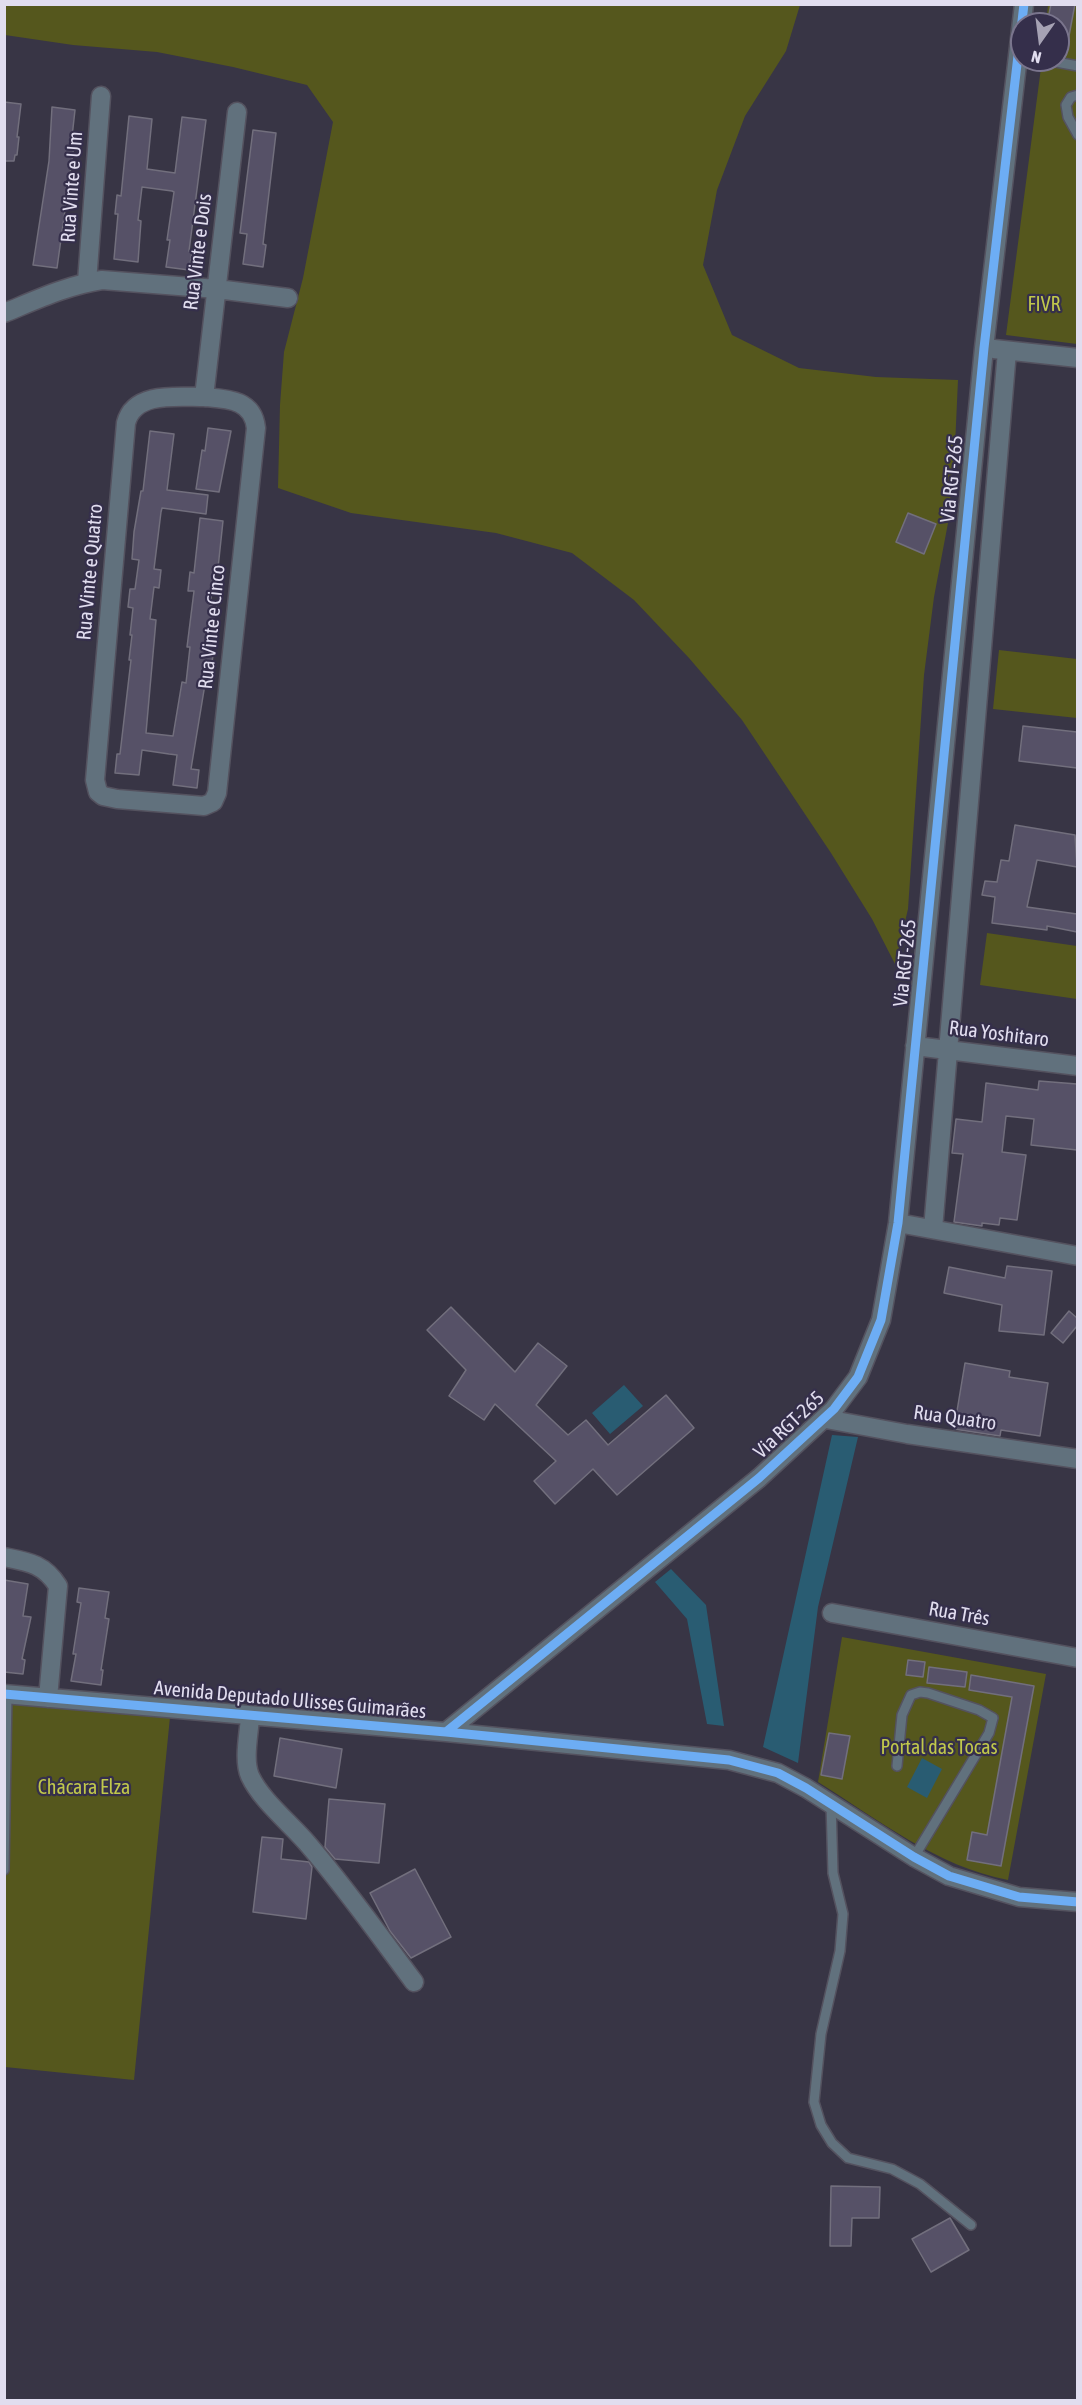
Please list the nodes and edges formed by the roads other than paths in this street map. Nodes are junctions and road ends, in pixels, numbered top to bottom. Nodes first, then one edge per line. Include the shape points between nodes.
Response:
1 (1018, 72) edge
2 (1077, 95) edge
3 (102, 96) dead end
4 (237, 112) dead end
5 (1077, 135) edge
6 (87, 282) junction
7 (217, 289) junction
8 (288, 298) dead end
9 (4, 313) edge
10 (984, 348) junction
11 (1007, 351) junction
12 (1077, 358) edge
13 (204, 397) junction
14 (117, 799) joint
15 (915, 1046) junction
16 (949, 1051) junction
17 (1077, 1066) edge
18 (898, 1223) junction
19 (933, 1229) junction
20 (1077, 1256) edge
21 (826, 1419) junction
22 (1077, 1459) edge
23 (4, 1557) edge
24 (832, 1613) dead end
25 (1077, 1658) edge
26 (6, 1694) edge
27 (48, 1698) junction
28 (250, 1717) junction
29 (446, 1732) junction
30 (897, 1766) dead end
31 (831, 1803) junction
32 (914, 1857) junction
33 (4, 1870) edge
34 (1077, 1902) edge
35 (414, 1982) dead end
36 (971, 2225) dead end

1 - 10 street, Via RGT-265
2 - 5 lane via 1066,105
3 - 6 street, Rua Vinte e Um
4 - 7 street, Rua Vinte e Dois
6 - 7 street via 120,280
6 - 9 street
7 - 8 street
7 - 13 street, Rua Vinte e Dois
10 - 11 street
10 - 15 street, Via RGT-265
11 - 12 street
11 - 16 street
13 - 14 street, Rua Vinte e Quatro via 146,401 130,412 126,423 95,780 98,792
13 - 14 street, Rua Vinte e Cinco via 242,403 256,428 217,793 213,802 204,806
15 - 16 street, Rua Yoshitaro
15 - 18 street, Via RGT-265
16 - 17 street, Rua Yoshitaro
16 - 19 street
18 - 19 street
18 - 21 street, Via RGT-265 via 881,1320 869,1353 852,1386
19 - 20 street
21 - 22 street, Rua Quatro
21 - 29 street, Via RGT-265
23 - 27 street via 38,1565 58,1586
24 - 25 street, Rua Três
26 - 27 street, Avenida Deputado Ulisses Guimarães
26 - 33 lane
27 - 28 street, Avenida Deputado Ulisses Guimarães
28 - 29 street, Avenida Deputado Ulisses Guimarães
28 - 35 street via 249,1775 331,1871
29 - 31 street, Avenida Deputado Ulisses Guimarães via 729,1760 778,1773
30 - 32 lane via 902,1715 912,1695 928,1693 993,1718 989,1733
31 - 32 street, Avenida Deputado Ulisses Guimarães
31 - 36 lane via 833,1873 843,1914 840,1951 821,2034 814,2102 821,2125 848,2158 892,2169 920,2184
32 - 34 street, Avenida Deputado Ulisses Guimarães via 980,1887 1018,1897

